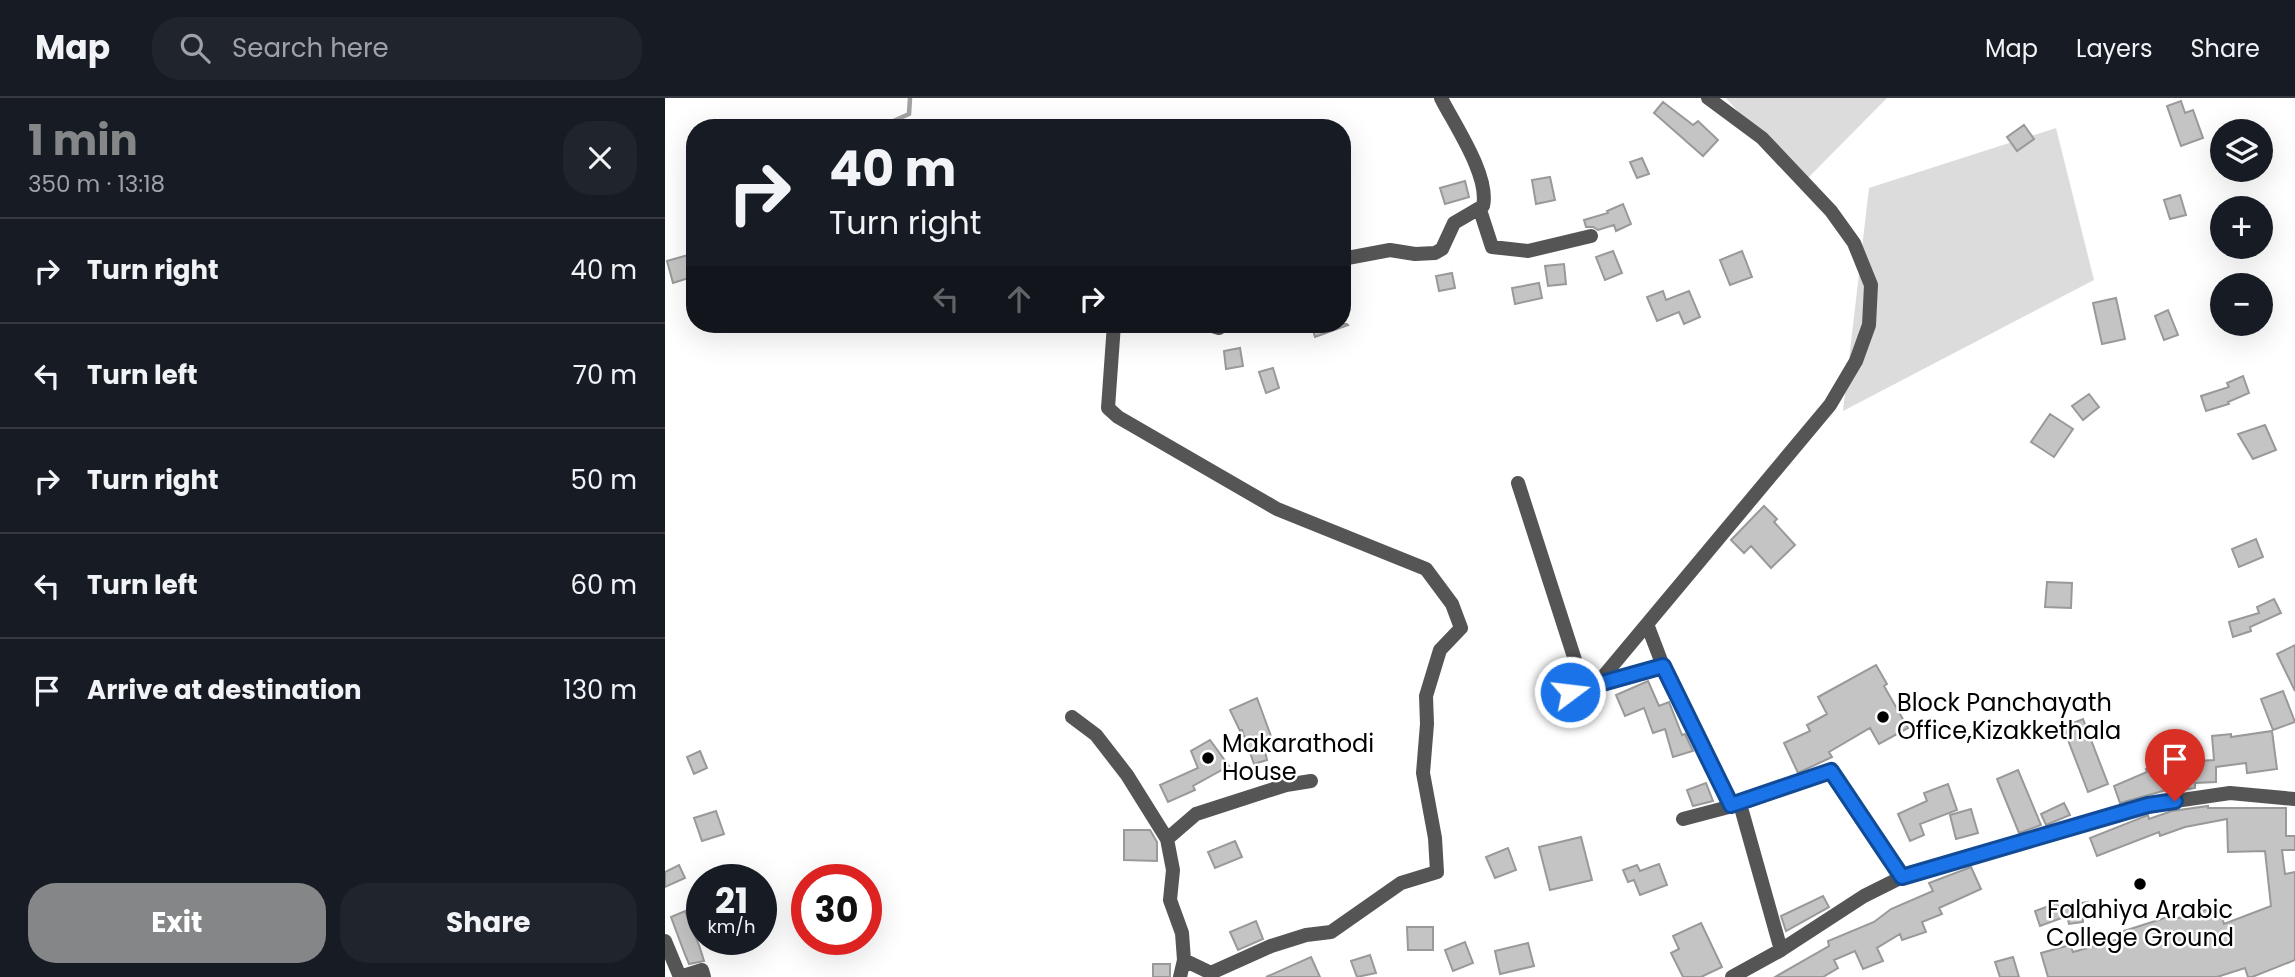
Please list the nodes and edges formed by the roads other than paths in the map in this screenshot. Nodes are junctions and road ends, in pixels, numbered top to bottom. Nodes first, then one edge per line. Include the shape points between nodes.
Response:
1 (1441, 98) edge
2 (1708, 98) edge
3 (1480, 210) junction
4 (1591, 236) dead end
5 (1351, 257) edge
6 (1113, 333) edge
7 (1518, 483) dead end
8 (1647, 624) junction
9 (1663, 666) junction
10 (1583, 688) junction
11 (1072, 717) dead end
12 (1311, 781) dead end
13 (2295, 799) edge
14 (1735, 804) junction
15 (1683, 819) dead end
16 (1167, 839) junction
17 (1902, 877) junction
18 (665, 941) edge
19 (1781, 950) junction
20 (1184, 960) junction
21 (704, 977) edge
22 (1180, 977) edge
23 (1733, 977) edge

1 - 3 street via 1472,155 1485,200
2 - 8 street via 1762,138 1831,211 1854,243 1871,285 1868,325 1856,361 1830,405
3 - 4 street via 1492,247 1528,251
3 - 5 street via 1454,223 1442,249 1435,253 1390,250
6 - 20 street via 1108,408 1118,417 1276,509 1426,569 1452,604 1461,628 1440,650 1426,696 1423,773 1437,872 1401,883 1331,932 1271,946 1211,973
7 - 10 street
8 - 9 street
8 - 10 street
9 - 10 street
9 - 14 street
11 - 16 street via 1096,735 1128,775
12 - 16 street via 1196,814
13 - 17 street via 2230,793 2148,805
14 - 15 street
14 - 17 street via 1831,771
14 - 19 street
16 - 20 street via 1173,870 1170,900 1182,933
17 - 19 street
18 - 21 street via 680,976 702,970
19 - 23 street
20 - 22 street

